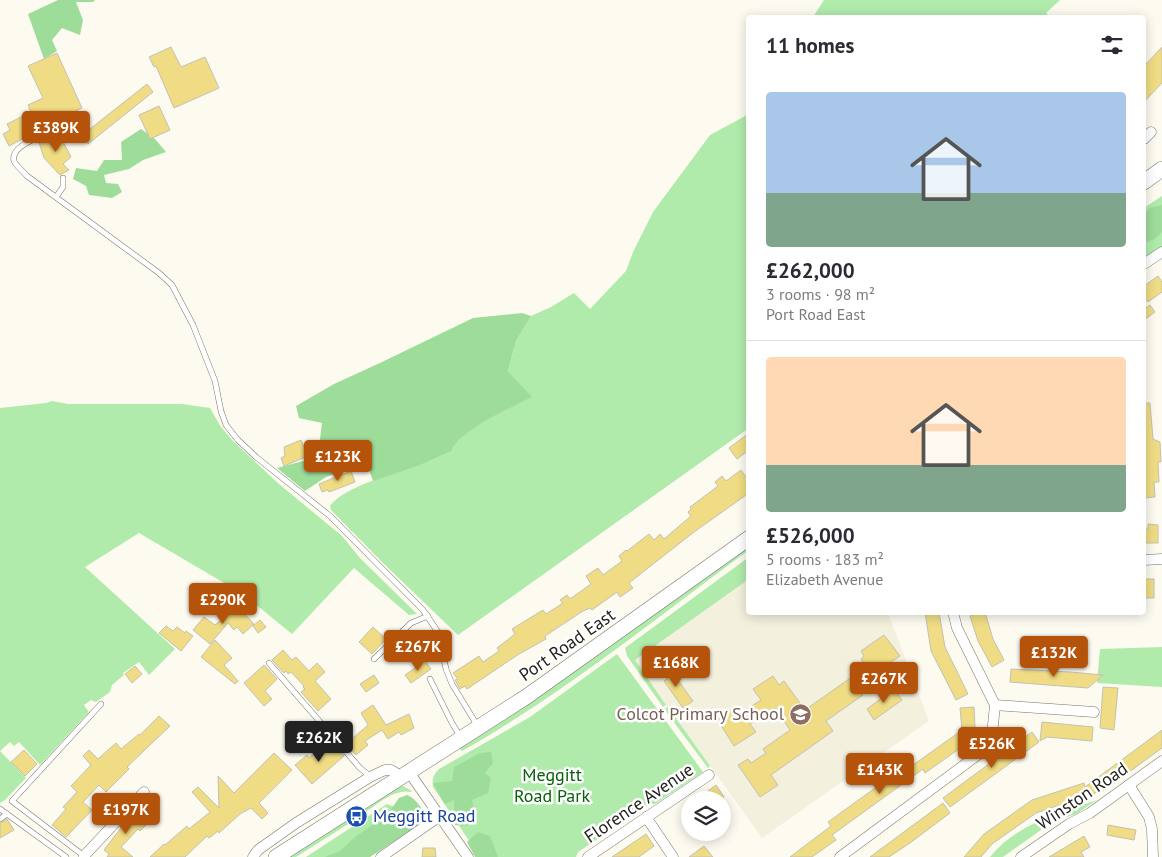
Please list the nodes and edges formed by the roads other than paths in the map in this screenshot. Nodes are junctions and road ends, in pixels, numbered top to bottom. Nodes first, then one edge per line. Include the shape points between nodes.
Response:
1 (82, 123) dead end
2 (1162, 169) edge
3 (63, 178) dead end
4 (1146, 181) edge
5 (56, 197) junction
6 (1162, 252) edge
7 (1146, 263) edge
8 (746, 540) edge
9 (1162, 559) edge
10 (1146, 560) edge
11 (954, 615) edge
12 (428, 616) junction
13 (374, 659) dead end
14 (269, 663) dead end
15 (430, 678) dead end
16 (101, 704) dead end
17 (995, 705) junction
18 (1094, 712) dead end
19 (479, 728) junction
20 (462, 738) junction
21 (1162, 761) edge
22 (406, 774) junction
23 (709, 775) dead end
24 (370, 777) junction
25 (1128, 785) junction
26 (144, 792) dead end
27 (0, 809) edge
28 (7, 814) junction
29 (440, 816) junction
30 (646, 817) junction
31 (0, 819) edge
32 (81, 856) edge
33 (66, 857) edge
34 (254, 857) edge
35 (276, 857) edge
36 (381, 857) edge
37 (468, 857) edge
38 (588, 857) edge
39 (674, 857) edge
40 (840, 857) edge
41 (1021, 857) edge
42 (1153, 857) edge

1 - 5 lane via 45,134 22,145 14,155 16,164 27,176
2 - 4 main road
3 - 5 lane via 63,187
5 - 12 lane via 172,285 193,325 215,381 226,425 256,457 330,516
6 - 7 street
8 - 19 main road, Port Road East
9 - 10 street
11 - 17 street
12 - 13 lane via 411,623
12 - 19 lane via 438,632 452,684
14 - 24 lane
15 - 20 lane
16 - 32 lane via 12,801
17 - 18 street
17 - 40 street via 992,735 980,754
19 - 20 main road, Port Road East
20 - 22 main road, Port Road East
21 - 25 street, Winston Road
22 - 24 street via 385,770
22 - 29 street
22 - 35 main road, Port Road East
23 - 30 street, Florence Avenue
24 - 34 street via 296,823 258,850
25 - 41 street, Winston Road
25 - 42 street via 1149,817
26 - 32 street
27 - 28 lane
28 - 31 lane
28 - 33 lane
29 - 36 street
29 - 37 street
30 - 38 street, Florence Avenue
30 - 39 street

